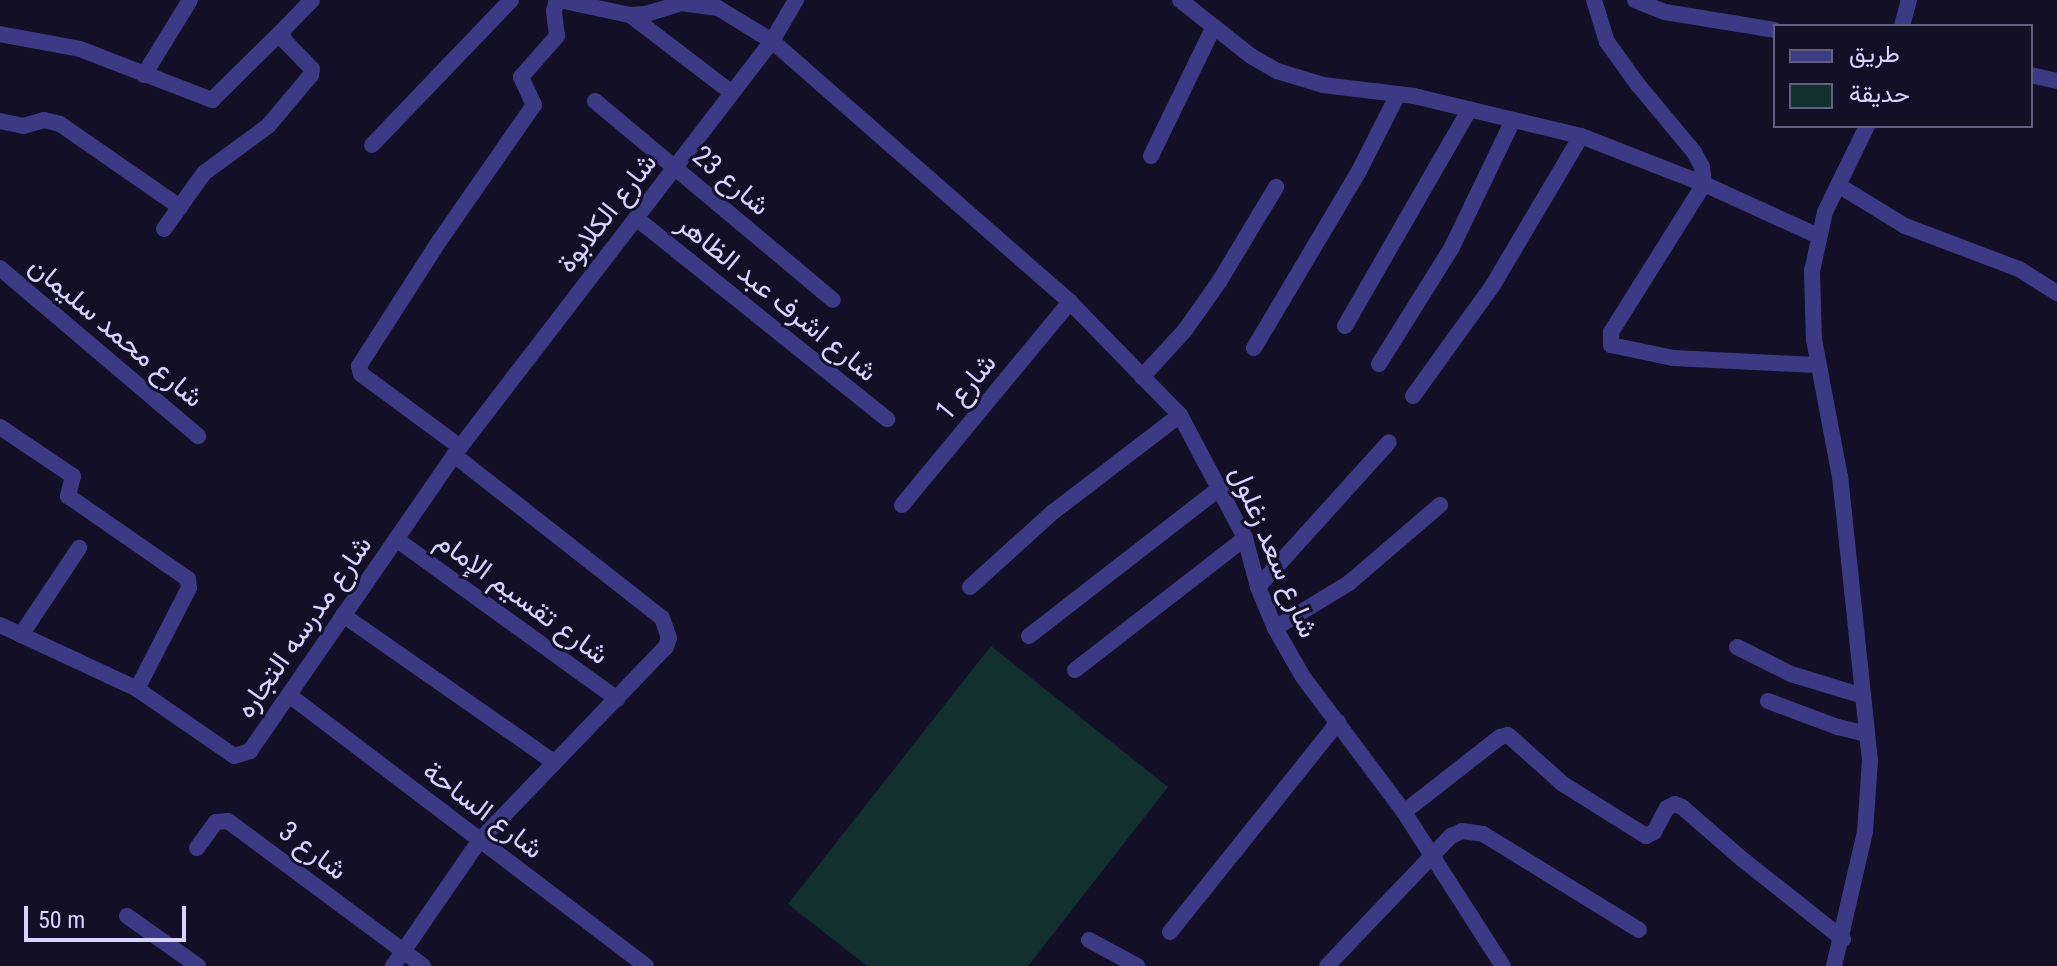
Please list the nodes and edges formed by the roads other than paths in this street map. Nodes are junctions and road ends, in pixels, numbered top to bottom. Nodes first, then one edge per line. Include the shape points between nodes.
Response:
1 (190, 0) edge
2 (312, 0) edge
3 (511, 0) edge
4 (558, 0) edge
5 (796, 0) edge
6 (1180, 0) edge
7 (1594, 0) edge
8 (1635, 0) edge
9 (1909, 0) edge
10 (630, 15) junction
11 (1903, 24) edge
12 (1214, 26) junction
13 (1773, 30) edge
14 (282, 31) junction
15 (0, 34) edge
16 (772, 41) junction
17 (144, 75) junction
18 (2033, 75) edge
19 (2057, 81) edge
20 (732, 93) junction
21 (1398, 94) junction
22 (595, 101) dead end
23 (1470, 109) junction
24 (1513, 120) junction
25 (0, 121) edge
26 (1866, 128) edge
27 (1581, 136) junction
28 (372, 145) dead end
29 (1151, 156) dead end
30 (675, 168) junction
31 (1704, 184) junction
32 (1838, 185) junction
33 (1276, 187) dead end
34 (180, 207) junction
35 (636, 218) junction
36 (164, 229) dead end
37 (1818, 236) junction
38 (0, 268) edge
39 (2057, 293) edge
40 (833, 300) dead end
41 (1070, 302) junction
42 (1345, 326) dead end
43 (1254, 348) dead end
44 (1379, 364) dead end
45 (1818, 365) junction
46 (1142, 377) junction
47 (1413, 396) dead end
48 (1180, 415) junction
49 (887, 419) dead end
50 (0, 427) edge
51 (198, 436) dead end
52 (1389, 442) dead end
53 (457, 451) junction
54 (1221, 487) junction
55 (902, 505) dead end
56 (1440, 505) dead end
57 (1245, 538) junction
58 (396, 539) junction
59 (79, 548) dead end
60 (970, 587) dead end
61 (1258, 587) junction
62 (343, 615) junction
63 (0, 625) edge
64 (1275, 628) junction
65 (21, 635) junction
66 (1029, 636) dead end
67 (1737, 647) dead end
68 (1075, 670) dead end
69 (137, 689) junction
70 (289, 695) junction
71 (1863, 696) junction
72 (617, 699) junction
73 (1768, 701) dead end
74 (1338, 722) junction
75 (1867, 734) junction
76 (554, 762) junction
77 (1404, 812) junction
78 (480, 840) junction
79 (197, 848) dead end
80 (1432, 856) junction
81 (127, 916) dead end
82 (1639, 930) dead end
83 (1170, 932) dead end
84 (1843, 939) junction
85 (1089, 940) dead end
86 (403, 951) junction
87 (198, 966) edge
88 (393, 966) edge
89 (423, 966) edge
90 (646, 966) edge
91 (1137, 966) edge
92 (1327, 966) edge
93 (1503, 966) edge
94 (1834, 966) edge

1 - 17 street
2 - 14 street
3 - 28 street
4 - 10 street
4 - 53 street via 557,36 521,77 534,105 359,366 361,374
5 - 16 street, شارع الكلابوة
6 - 12 street
7 - 31 street via 1607,42 1694,152
8 - 13 street via 1665,12
9 - 11 street
10 - 16 street, شارع سعد زغلول via 700,3
10 - 20 street
12 - 21 street via 1277,71 1323,85
12 - 29 street
14 - 17 street via 216,99
14 - 34 street via 284,40 312,69 311,75 268,126 204,173
15 - 17 street via 80,49
16 - 20 street, شارع الكلابوة
16 - 41 street, شارع سعد زغلول
18 - 19 street
20 - 30 street, شارع الكلابوة
21 - 23 street
21 - 43 street via 1359,171
22 - 30 street, شارع 23
23 - 24 street
23 - 42 street
24 - 27 street
24 - 44 street via 1452,247
25 - 34 street via 60,124
26 - 32 street
27 - 31 street
27 - 47 street via 1487,294
30 - 35 street, شارع الكلابوة
30 - 40 street, شارع 23
31 - 37 street
31 - 45 street via 1617,322 1611,345 1673,358
32 - 37 street
32 - 39 street via 1905,226 2019,269
33 - 46 street via 1194,318
34 - 36 street
35 - 49 street, شارع اشرف عبد الظاهر
35 - 53 street, شارع الكلابوة
37 - 45 street via 1812,271
38 - 51 street, شارع محمد سليمان
41 - 46 street, شارع سعد زغلول
41 - 55 street, شارع 1
45 - 71 street via 1840,477
46 - 48 street, شارع سعد زغلول
48 - 54 street, شارع سعد زغلول
48 - 60 street via 1053,512
50 - 69 street via 73,476 68,496 188,579 189,588
52 - 61 street
53 - 58 street, شارع مدرسه التجاره
53 - 72 street via 668,627 666,647
54 - 57 street, شارع سعد زغلول
54 - 66 street
56 - 64 street via 1349,583
57 - 61 street, شارع سعد زغلول
57 - 68 street
58 - 62 street, شارع مدرسه التجاره
58 - 72 street, شارع تقسيم الإمام
59 - 65 street
61 - 64 street, شارع سعد زغلول
62 - 70 street, شارع مدرسه التجاره
62 - 76 street
63 - 65 street, شارع مدرسه التجاره
64 - 74 street, شارع سعد زغلول via 1303,677
65 - 69 street, شارع مدرسه التجاره
67 - 71 street via 1801,678
69 - 70 street, شارع مدرسه التجاره via 234,756 250,751
70 - 78 street, شارع الساحة
71 - 75 street
72 - 76 street
73 - 75 street
74 - 77 street, شارع سعد زغلول
74 - 83 street
75 - 84 street via 1869,797
76 - 78 street
77 - 80 street, شارع سعد زغلول
77 - 84 street via 1508,735 1563,784 1646,836 1667,808 1682,807
78 - 86 street
78 - 90 street, شارع الساحة
79 - 86 street, شارع 3 via 216,822 228,821
80 - 82 street via 1462,831 1483,834
80 - 92 street
80 - 93 street, شارع سعد زغلول
81 - 87 street
84 - 94 street
85 - 91 street
86 - 88 street
86 - 89 street, شارع 3

